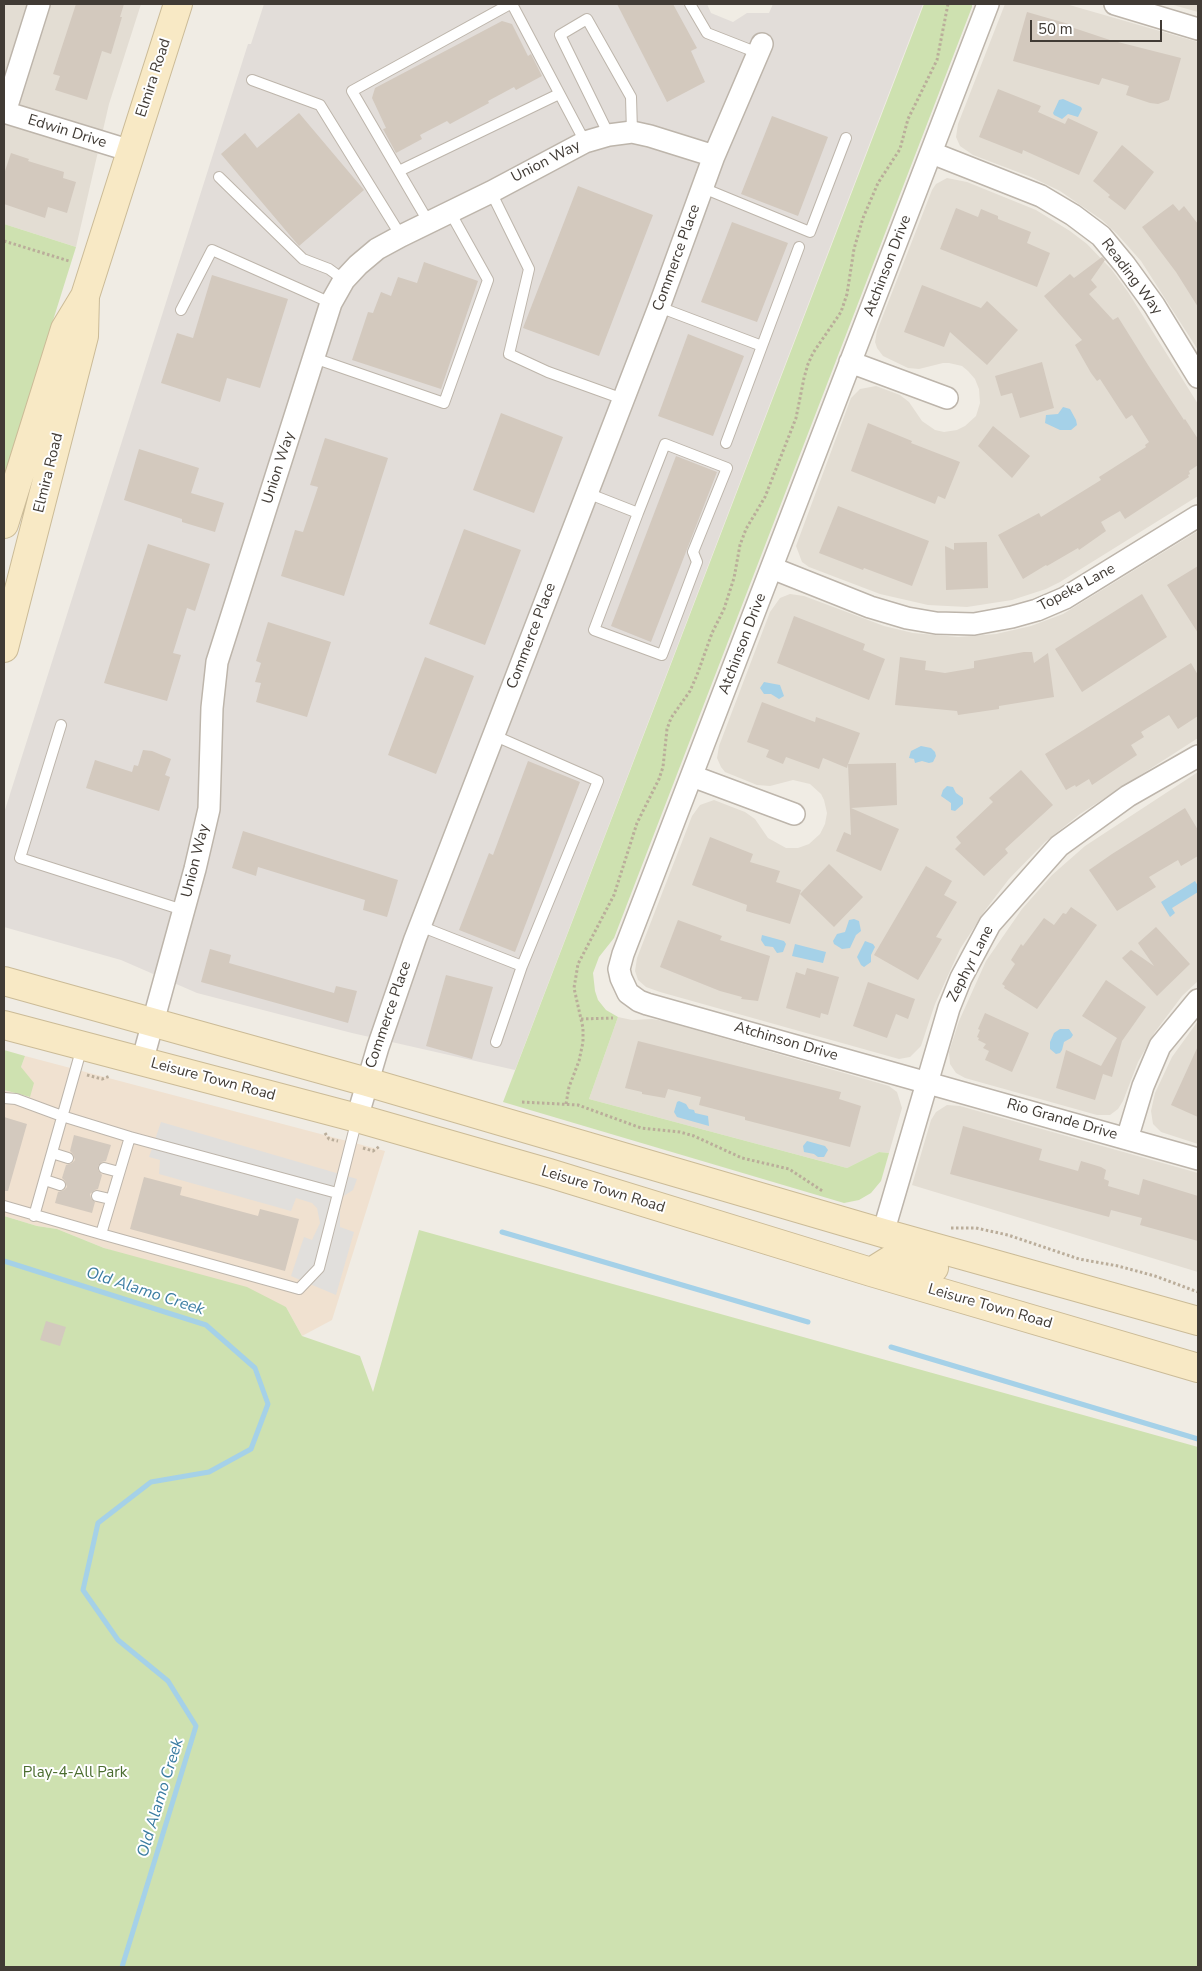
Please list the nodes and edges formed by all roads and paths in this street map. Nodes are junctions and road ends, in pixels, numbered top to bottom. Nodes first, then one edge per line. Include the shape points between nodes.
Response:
1 (39, 4) edge
2 (178, 4) edge
3 (511, 4) edge
4 (690, 4) edge
5 (948, 4) edge
6 (988, 4) edge
7 (1115, 4) edge
8 (1198, 29) edge
9 (760, 48) joint
10 (252, 80) dead end
11 (559, 94) junction
12 (4, 112) edge
13 (632, 132) junction
14 (609, 135) junction
15 (846, 138) dead end
16 (585, 142) junction
17 (131, 151) junction
18 (932, 153) junction
19 (714, 156) junction
20 (399, 171) junction
21 (219, 176) dead end
22 (703, 188) junction
23 (491, 192) junction
24 (450, 212) junction
25 (429, 223) junction
26 (401, 236) junction
27 (4, 241) edge
28 (799, 247) dead end
29 (69, 260) dead end
30 (344, 280) junction
31 (85, 296) junction
32 (331, 303) junction
33 (659, 307) junction
34 (181, 310) dead end
35 (762, 346) junction
36 (314, 358) junction
37 (850, 362) junction
38 (1198, 377) edge
39 (947, 398) dead end
40 (623, 399) junction
41 (726, 443) dead end
42 (8, 491) edge
43 (587, 493) junction
44 (638, 513) junction
45 (1198, 516) edge
46 (4, 524) edge
47 (772, 568) junction
48 (4, 648) edge
49 (62, 725) dead end
50 (493, 736) junction
51 (1198, 756) edge
52 (692, 776) junction
53 (794, 814) dead end
54 (183, 910) junction
55 (420, 926) junction
56 (522, 966) junction
57 (4, 981) edge
58 (1198, 1000) edge
59 (613, 1018) dead end
60 (581, 1019) junction
61 (152, 1022) junction
62 (4, 1025) edge
63 (496, 1042) dead end
64 (82, 1046) junction
65 (142, 1062) junction
66 (366, 1082) junction
67 (926, 1082) junction
68 (4, 1098) edge
69 (522, 1102) dead end
70 (566, 1104) junction
71 (62, 1116) junction
72 (357, 1118) junction
73 (130, 1137) junction
74 (1127, 1139) junction
75 (52, 1153) junction
76 (68, 1158) dead end
77 (1198, 1159) edge
78 (104, 1168) dead end
79 (118, 1172) junction
80 (45, 1180) junction
81 (60, 1185) dead end
82 (337, 1193) junction
83 (97, 1196) dead end
84 (830, 1197) dead end
85 (110, 1199) junction
86 (4, 1206) edge
87 (34, 1216) junction
88 (943, 1229) dead end
89 (101, 1234) junction
90 (883, 1234) junction
91 (787, 1247) junction
92 (871, 1272) junction
93 (1040, 1278) junction
94 (1198, 1292) edge
95 (1198, 1321) edge
96 (1198, 1368) edge

1 - 12 street
2 - 17 main road, Elmira Road
3 - 11 lane
3 - 20 lane via 352,91
4 - 9 lane via 707,33
5 - 60 path via 937,60 908,119 900,150 878,183 863,218 841,312 808,364 796,418 765,497 746,529 724,609 690,691 667,729 659,779 637,823 614,895 578,964 574,988
6 - 18 street, Atchinson Drive
7 - 8 street
9 - 19 street, Commerce Place
10 - 26 lane via 320,105
11 - 16 lane
11 - 20 lane
12 - 17 street, Edwin Drive
13 - 14 street, Union Way
13 - 14 lane via 631,97 587,18 560,35
13 - 19 street, Union Way
14 - 16 street, Union Way
15 - 22 lane via 810,232
16 - 23 street, Union Way
17 - 31 main road, Elmira Road
18 - 37 street, Atchinson Drive
18 - 38 street, Reading Way via 1041,196 1101,236 1154,305
19 - 22 street, Commerce Place
20 - 25 lane
21 - 30 lane via 303,258
22 - 33 street, Commerce Place
23 - 24 street, Union Way
23 - 40 lane via 529,268 509,354
24 - 25 street, Union Way
24 - 36 lane via 488,280 444,403
25 - 26 street, Union Way
26 - 30 street, Union Way via 377,250
27 - 29 path
28 - 35 lane
30 - 32 street, Union Way
31 - 42 main road, Elmira Road via 65,329
31 - 48 main road, Elmira Road via 84,336
32 - 34 lane via 212,250
32 - 36 street, Union Way
33 - 35 lane
33 - 40 street, Commerce Place
35 - 41 lane
36 - 54 street, Union Way via 217,662 209,809
37 - 39 street
37 - 47 street, Atchinson Drive
40 - 43 street, Commerce Place
42 - 46 main road, Elmira Road
43 - 44 lane
43 - 50 street, Commerce Place
44 - 44 lane via 666,444 727,468 693,552 697,562 662,655 594,630
45 - 47 street, Topeka Lane via 1065,598 1037,610 974,624 907,618 870,607
47 - 52 street, Atchinson Drive
49 - 54 lane via 20,858
50 - 55 street, Commerce Place
50 - 56 lane via 598,781
51 - 67 street, Zephyr Lane via 1128,796 1060,846 990,924 948,1008
52 - 53 street
52 - 67 street, Atchinson Drive via 620,961 621,978 628,993 647,1004
54 - 61 street, Union Way
55 - 56 lane
55 - 66 street, Commerce Place
56 - 63 lane
57 - 61 main road
58 - 74 street via 1160,1046 1143,1086
59 - 60 path
60 - 70 path via 582,1050
61 - 65 street, Union Way
61 - 66 main road
62 - 64 main road, Leisure Town Road
64 - 65 main road, Leisure Town Road
64 - 71 lane
65 - 72 main road, Leisure Town Road
66 - 72 street, Commerce Place
66 - 90 main road
67 - 74 street, Rio Grande Drive
67 - 90 street, Zephyr Lane
68 - 71 lane via 16,1099
69 - 70 path
70 - 84 path via 589,1108 641,1128 694,1136 742,1158 788,1169
71 - 73 lane
71 - 75 lane
72 - 82 lane
72 - 91 main road, Leisure Town Road
73 - 79 lane
73 - 82 lane
74 - 77 street, Rio Grande Drive
75 - 76 lane
75 - 80 lane
78 - 79 lane
79 - 85 lane
80 - 81 lane
80 - 87 lane
82 - 89 lane via 319,1268 299,1289
83 - 85 lane
85 - 89 lane
86 - 87 lane
87 - 89 lane
88 - 94 path via 992,1231 1079,1258 1155,1276
90 - 91 main road via 862,1250 810,1236
90 - 93 main road
91 - 92 main road, Leisure Town Road
92 - 93 main road via 895,1257 1001,1286
92 - 96 main road, Leisure Town Road
93 - 95 main road

